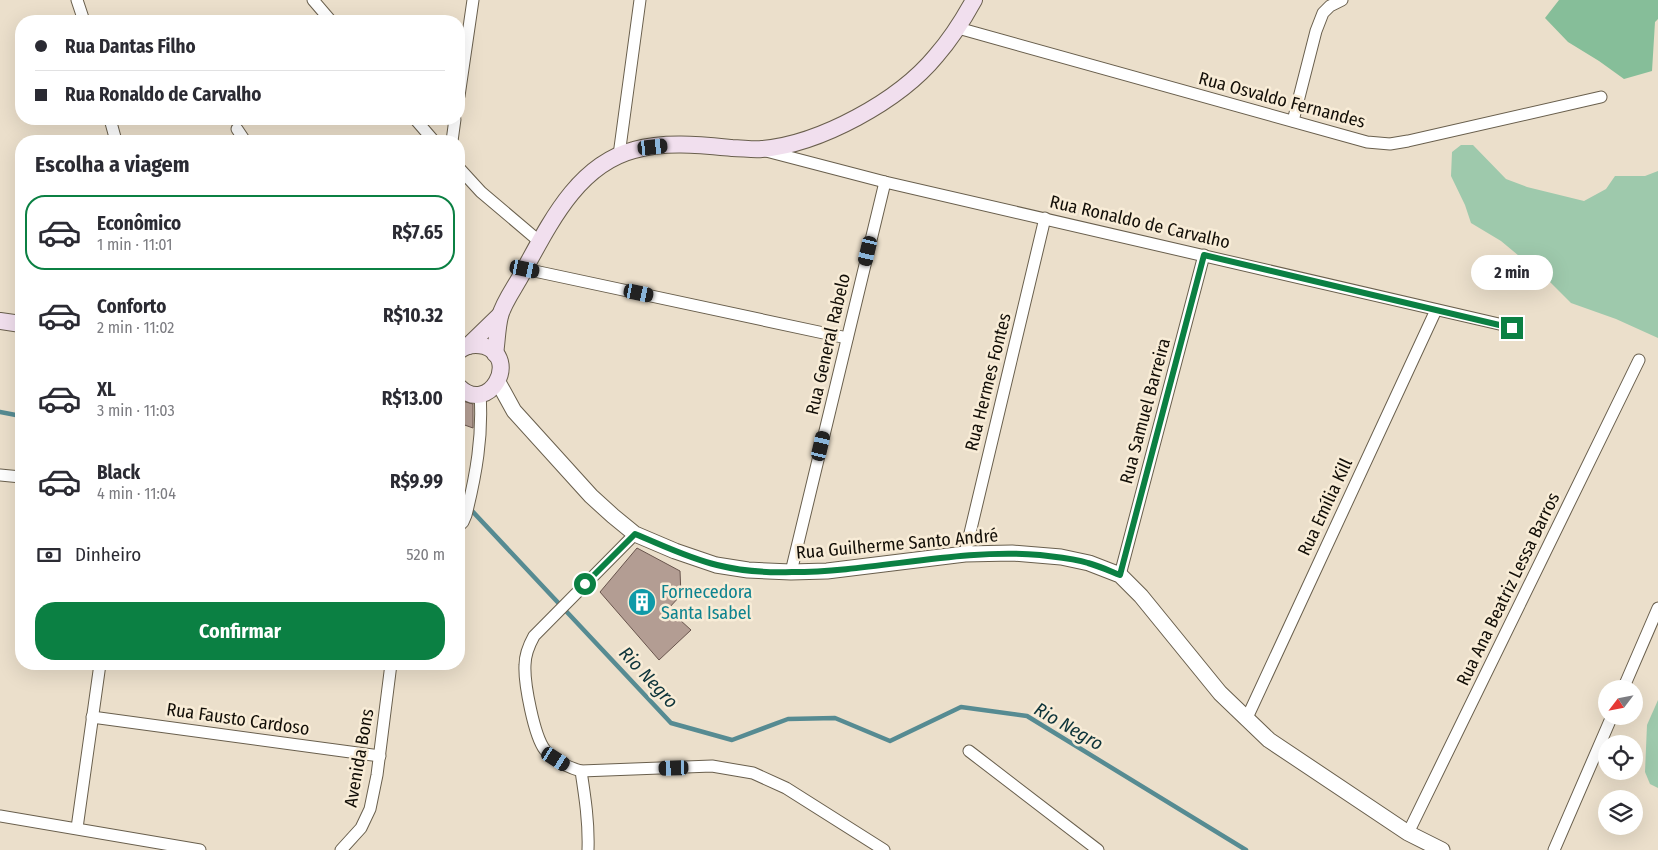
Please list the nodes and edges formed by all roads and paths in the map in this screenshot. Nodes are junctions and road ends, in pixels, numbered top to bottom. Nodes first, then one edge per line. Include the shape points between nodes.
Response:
1 (77, 0) edge
2 (313, 0) edge
3 (473, 0) edge
4 (640, 0) edge
5 (974, 0) edge
6 (1342, 0) edge
7 (1326, 3) edge
8 (82, 15) edge
9 (326, 15) edge
10 (958, 28) junction
11 (465, 55) edge
12 (1601, 98) dead end
13 (1293, 121) junction
14 (420, 125) edge
15 (237, 129) dead end
16 (241, 135) edge
17 (429, 135) edge
18 (762, 150) junction
19 (619, 155) junction
20 (465, 174) edge
21 (885, 182) junction
22 (1046, 218) junction
23 (540, 242) junction
24 (1204, 255) junction
25 (525, 269) junction
26 (1436, 310) junction
27 (500, 315) junction
28 (0, 321) edge
29 (15, 323) edge
30 (1512, 328) dead end
31 (847, 338) junction
32 (465, 348) edge
33 (465, 349) edge
34 (495, 354) junction
35 (1639, 360) dead end
36 (498, 382) junction
37 (465, 392) edge
38 (483, 394) junction
39 (514, 412) junction
40 (0, 474) edge
41 (15, 476) edge
42 (465, 517) edge
43 (635, 534) junction
44 (965, 554) junction
45 (791, 572) junction
46 (1120, 575) junction
47 (1658, 608) edge
48 (99, 670) edge
49 (390, 670) edge
50 (1627, 680) edge
51 (92, 717) junction
52 (1246, 720) junction
53 (1608, 725) edge
54 (969, 751) dead end
55 (380, 756) junction
56 (581, 771) junction
57 (0, 816) edge
58 (77, 828) junction
59 (1408, 833) junction
60 (200, 850) edge
61 (341, 850) edge
62 (588, 850) edge
63 (884, 850) edge
64 (1098, 850) edge
65 (1442, 850) edge
66 (1554, 850) edge

1 - 8 street
2 - 9 street
3 - 11 street
4 - 19 street
5 - 10 main road
6 - 7 street
7 - 13 street
10 - 13 street, Rua Osvaldo Fernandes
10 - 18 main road via 935,58 880,104 837,128 799,142
12 - 13 street, Rua Osvaldo Fernandes via 1390,144 1368,142
14 - 17 street
15 - 16 street
18 - 19 main road via 669,146 636,149
18 - 21 street, Rua Ronaldo de Carvalho
19 - 23 main road via 583,179
20 - 23 street
21 - 22 street, Rua Ronaldo de Carvalho
21 - 31 street, Rua General Rabelo
22 - 24 street, Rua Ronaldo de Carvalho
22 - 44 street, Rua Hermes Fontes
23 - 25 main road
24 - 26 street, Rua Ronaldo de Carvalho
24 - 46 street, Rua Samuel Barreira
25 - 27 main road
25 - 31 street
26 - 30 street, Rua Ronaldo de Carvalho
26 - 52 street, Rua Emília Kill
27 - 32 main road
27 - 34 main road
28 - 29 main road
31 - 45 street, Rua General Rabelo
33 - 34 main road via 478,345
34 - 36 main road via 500,362
35 - 59 street, Rua Ana Beatriz Lessa Barros
36 - 38 main road
36 - 39 street, Rua Guilherme Santo André
37 - 38 main road
38 - 39 street, Rua Guilherme Santo André
38 - 42 street via 480,438
39 - 43 street, Rua Guilherme Santo André via 591,496
40 - 41 street
43 - 45 street, Rua Guilherme Santo André via 716,565
43 - 56 street via 551,617 527,649 525,665 532,718 544,749 568,768
44 - 45 street, Rua Guilherme Santo André via 827,571
44 - 46 street, Rua Guilherme Santo André via 1061,557
46 - 52 street, Rua Guilherme Santo André
47 - 50 street
48 - 51 street
49 - 55 street, Avenida Bons
51 - 55 street, Rua Fausto Cardoso
51 - 58 street
52 - 59 street, Rua Guilherme Santo André via 1269,740
53 - 66 street
54 - 64 street
55 - 61 street, Avenida Bons via 370,809 362,828
56 - 62 street
56 - 63 street via 712,766 753,773 786,788
57 - 58 street
58 - 60 street
59 - 65 street, Rua Guilherme Santo André

